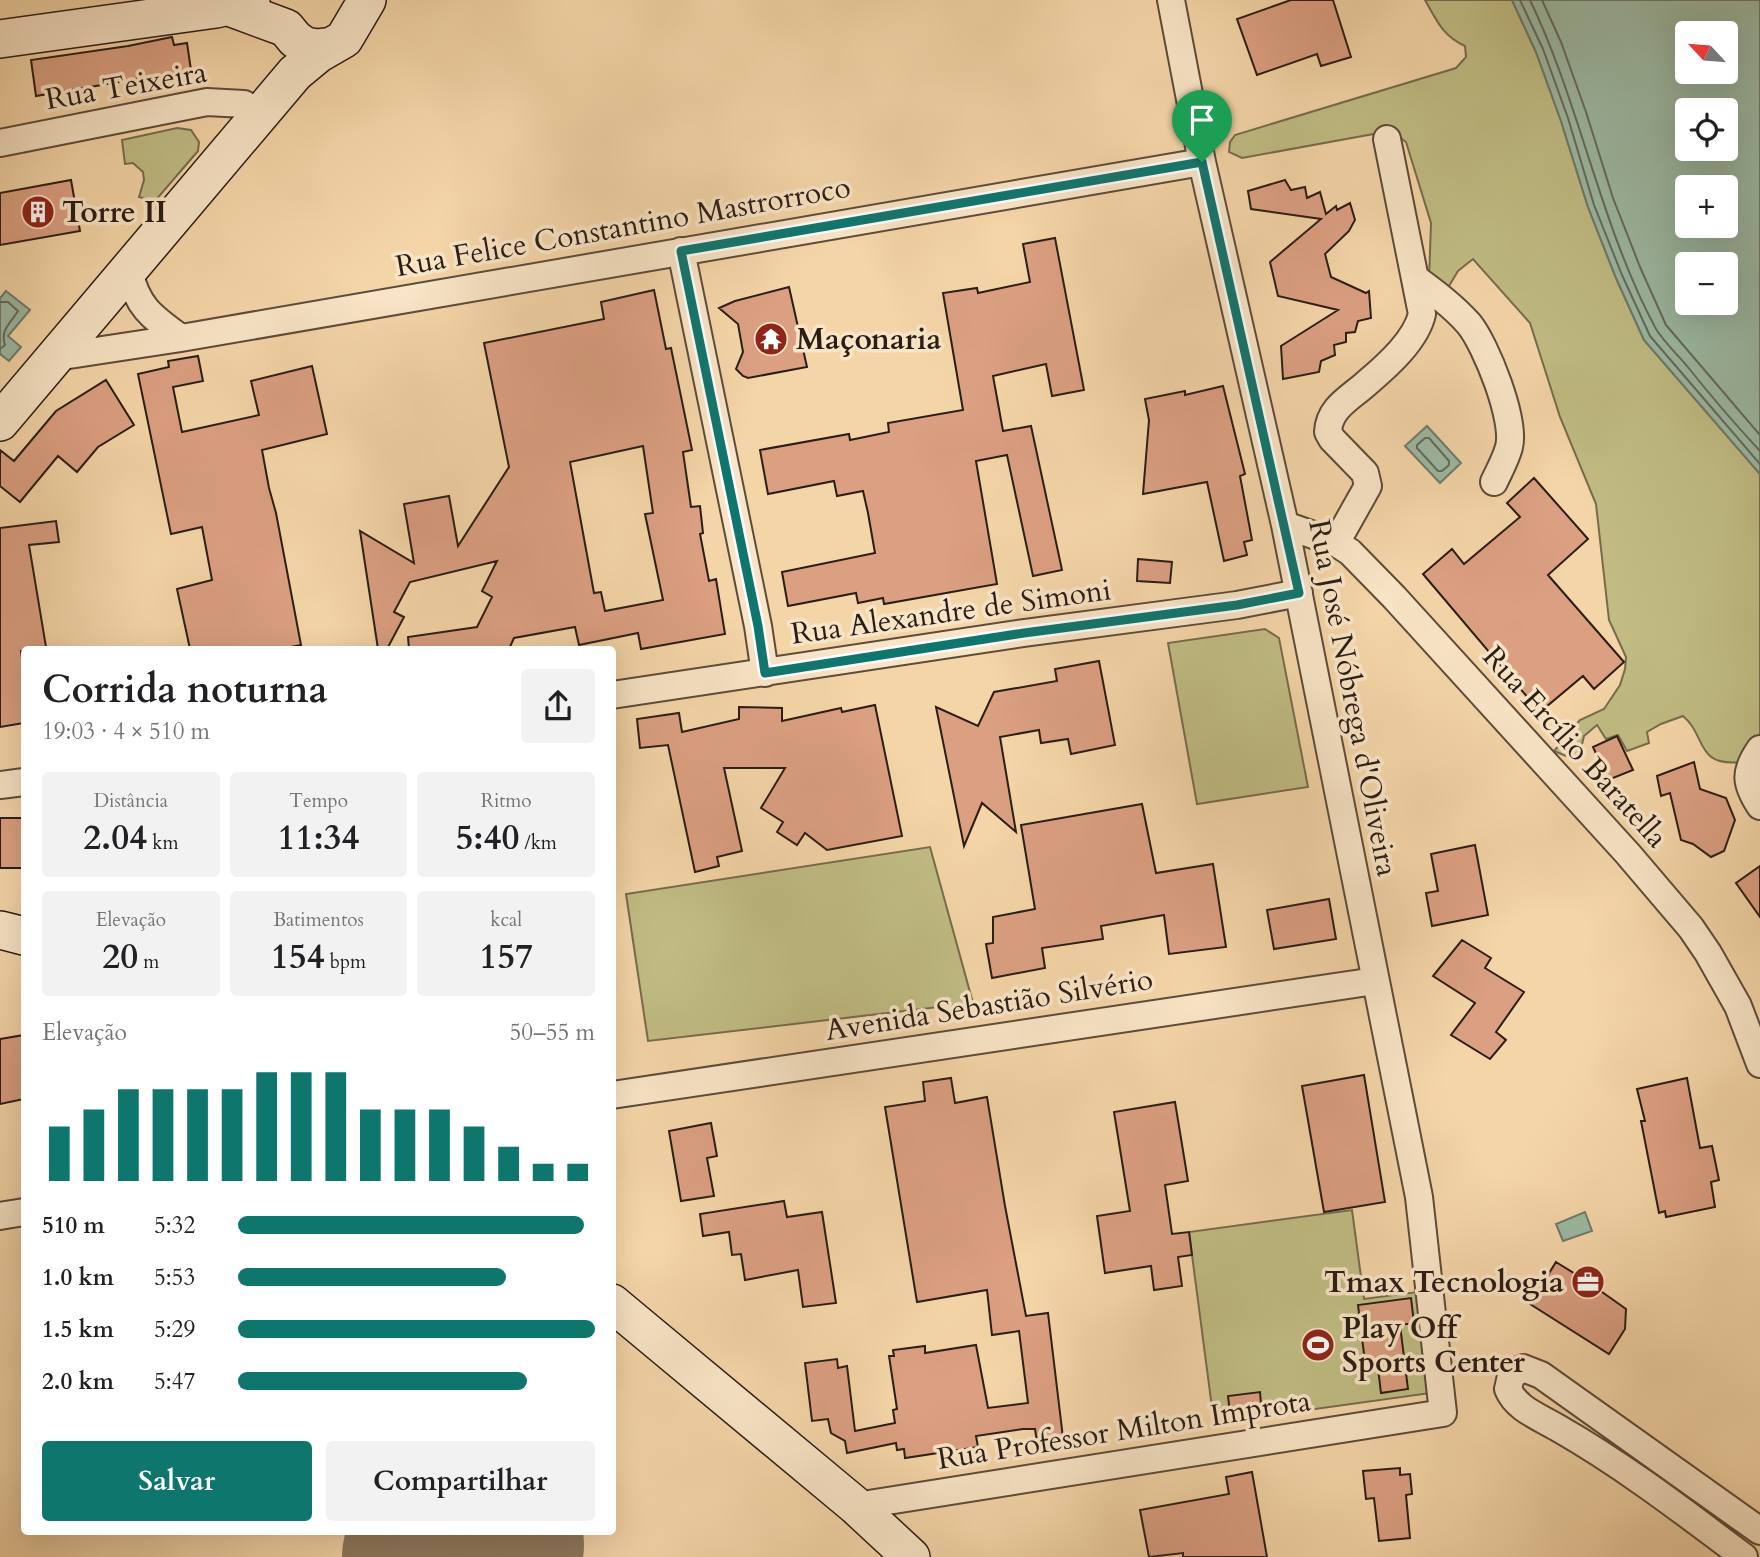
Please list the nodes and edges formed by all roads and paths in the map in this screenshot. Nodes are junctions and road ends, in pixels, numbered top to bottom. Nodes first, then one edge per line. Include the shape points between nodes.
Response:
1 (1171, 0) edge
2 (240, 4) edge
3 (360, 5) edge
4 (285, 14) edge
5 (0, 38) edge
6 (332, 46) junction
7 (285, 86) junction
8 (261, 114) junction
9 (1387, 139) dead end
10 (0, 143) edge
11 (1202, 162) junction
12 (681, 251) junction
13 (129, 271) junction
14 (1415, 278) junction
15 (181, 338) junction
16 (55, 357) junction
17 (0, 422) edge
18 (1494, 482) dead end
19 (1285, 525) junction
20 (1336, 543) junction
21 (1299, 593) junction
22 (765, 673) junction
23 (616, 694) edge
24 (1760, 749) edge
25 (21, 782) edge
26 (0, 785) edge
27 (1760, 806) edge
28 (0, 930) edge
29 (21, 935) edge
30 (1375, 981) junction
31 (1760, 1064) edge
32 (616, 1094) edge
33 (21, 1212) edge
34 (0, 1216) edge
35 (616, 1306) edge
36 (1443, 1413) joint
37 (856, 1506) junction
38 (1760, 1531) edge
39 (911, 1557) edge
40 (1744, 1557) edge

1 - 11 street, Rua José Nóbrega d'Oliveira
2 - 4 street
2 - 5 street
3 - 6 street via 344,39
4 - 6 street via 295,39 305,46
4 - 7 street
6 - 7 street via 305,63
7 - 8 street
8 - 10 street, Rua Teixeira via 244,104 207,102
8 - 13 street
9 - 14 street
11 - 12 street, Rua Felice Constantino Mastrorroco
11 - 19 street, Rua José Nóbrega d'Oliveira
12 - 15 street, Rua Felice Constantino Mastrorroco
12 - 22 street
13 - 15 street via 141,305
13 - 16 street
14 - 18 street via 1470,326 1507,407 1510,446
14 - 20 street via 1420,325 1330,419 1332,439 1368,480
15 - 16 street, Rua Felice Constantino Mastrorroco
16 - 17 street
19 - 20 street, Rua Ercílio Baratella
19 - 21 street, Rua José Nóbrega d'Oliveira
20 - 31 street, Rua Ercílio Baratella via 1394,597 1691,928 1738,1006
21 - 22 street, Rua Alexandre de Simoni
21 - 30 street, Rua José Nóbrega d'Oliveira
22 - 23 street, Rua Alexandre de Simoni
24 - 27 street via 1752,760 1748,783
25 - 26 street
28 - 29 street
30 - 32 street, Avenida Sebastião Silvério
30 - 36 street, Rua José Nóbrega d'Oliveira via 1419,1197
33 - 34 street
35 - 37 street
36 - 37 street, Rua Professor Milton Improta
37 - 39 street
38 - 40 street via 1541,1375 1523,1368 1511,1376 1508,1389 1517,1404 1623,1470

